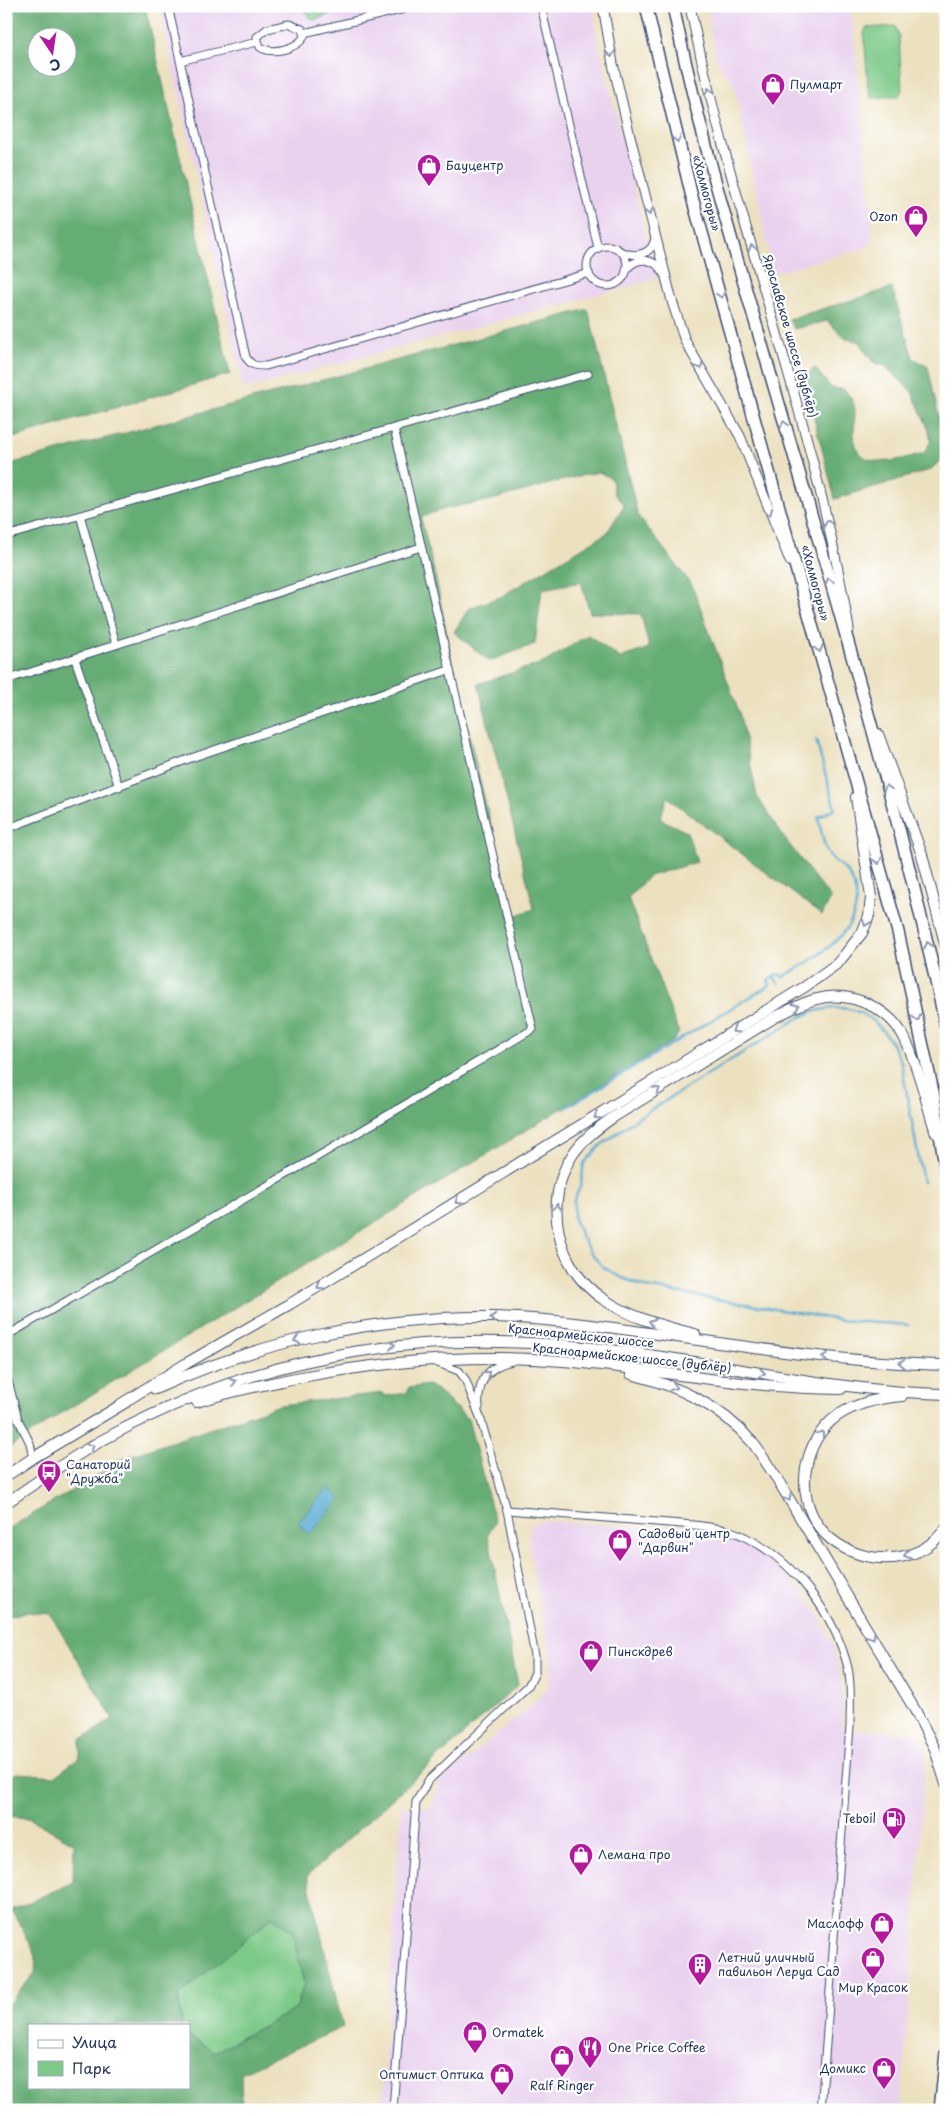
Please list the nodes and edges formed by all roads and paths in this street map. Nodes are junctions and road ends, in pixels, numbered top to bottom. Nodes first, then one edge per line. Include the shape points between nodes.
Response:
1 (168, 6) edge
2 (417, 6) edge
3 (541, 6) edge
4 (603, 6) edge
5 (646, 6) edge
6 (673, 6) edge
7 (690, 6) edge
8 (304, 33) junction
9 (257, 42) junction
10 (180, 61) junction
11 (655, 233) junction
12 (598, 248) junction
13 (622, 252) junction
14 (626, 271) junction
15 (589, 273) junction
16 (666, 277) junction
17 (588, 374) dead end
18 (394, 428) junction
19 (80, 515) junction
20 (6, 536) edge
21 (421, 547) junction
22 (801, 585) junction
23 (116, 644) junction
24 (75, 659) junction
25 (449, 670) junction
26 (856, 674) junction
27 (6, 680) edge
28 (862, 695) junction
29 (846, 746) junction
30 (119, 787) junction
31 (6, 829) edge
32 (946, 947) edge
33 (946, 1027) edge
34 (945, 1167) edge
35 (6, 1336) edge
36 (750, 1347) junction
37 (424, 1359) junction
38 (528, 1359) junction
39 (594, 1365) junction
40 (946, 1365) edge
41 (6, 1373) edge
42 (888, 1390) junction
43 (931, 1393) junction
44 (946, 1394) edge
45 (122, 1404) junction
46 (480, 1417) junction
47 (140, 1420) junction
48 (33, 1458) junction
49 (6, 1476) edge
50 (6, 1502) edge
51 (507, 1510) junction
52 (946, 1528) edge
53 (946, 1784) edge
54 (946, 2053) edge
55 (394, 2110) edge
56 (821, 2110) edge
57 (940, 2110) edge

1 - 10 street
2 - 8 street
3 - 12 street
4 -> 11 street via 613,64
5 -> 22 highway, «Холмогоры» via 692,197
26 -> 6 highway, «Холмогоры» via 716,186
26 -> 7 street, Ярославское шоссе (дублёр) via 843,591 824,504 743,218
8 - 9 street via 289,24 262,32
8 - 9 street via 294,46 272,51 266,51
9 - 10 street
10 - 15 street via 249,363 256,366 275,363
11 - 13 street via 648,251 634,256
11 - 16 street
12 - 13 street via 611,246
12 - 15 street via 589,259
13 - 14 street
14 - 15 street via 621,279 608,285 599,283
14 - 16 street via 631,264 646,259 657,264
16 -> 22 street via 685,341 740,436 778,536
17 - 18 street
18 - 19 street
18 - 21 street
19 - 20 street
19 - 23 street
21 - 23 street
21 - 25 street
22 -> 29 highway, «Холмогоры»
23 - 24 street
24 - 27 street
24 - 30 street
25 - 30 street via 191,758
25 - 35 street via 532,1029
26 - 28 highway, «Холмогоры»
28 - 32 main road via 922,855
33 -> 28 highway, «Холмогоры» via 930,951
29 -> 34 highway, «Холмогоры» via 898,932
29 -> 45 main road via 870,875 871,897 869,916 862,933 838,963 677,1066
30 - 31 street
36 -> 34 main road via 662,1326 624,1312 591,1290 575,1272 564,1252 559,1233 556,1212 558,1188 573,1153 588,1136 612,1118 789,1010 819,998 838,997 859,1000 875,1007 904,1037
40 -> 36 main road, Красноармейское шоссе via 873,1362
36 -> 45 main road, Красноармейское шоссе via 543,1320 457,1318 379,1324 271,1346 210,1366
37 - 38 main road, Красноармейское шоссе (дублёр)
37 - 46 street via 459,1371
37 - 47 main road, Красноармейское шоссе (дублёр) via 343,1369 266,1384
38 - 39 main road, Красноармейское шоссе (дублёр)
46 -> 38 street via 478,1394 488,1371 500,1364
39 - 42 main road, Красноармейское шоссе (дублёр) via 797,1389
39 -> 53 main road via 662,1382 696,1397 726,1417 753,1442 915,1710 935,1749
41 - 48 street
42 - 43 main road, Красноармейское шоссе
47 -> 42 main road, Красноармейское шоссе via 189,1398 279,1367 382,1346 436,1342 546,1342
43 - 44 main road, Красноармейское шоссе
52 -> 43 main road via 933,1542 897,1558 856,1554 837,1544 820,1528 805,1490 810,1452 820,1433 837,1417 856,1406 888,1397
45 - 48 main road, Красноармейское шоссе
46 - 51 street
50 -> 47 main road, Красноармейское шоссе via 90,1447
48 - 49 main road, Красноармейское шоссе
51 - 55 street via 535,1656 535,1673 528,1686 428,1781 416,1802
51 - 56 street via 694,1524 745,1536 791,1569 827,1616 838,1638 851,1690
54 - 57 highway

